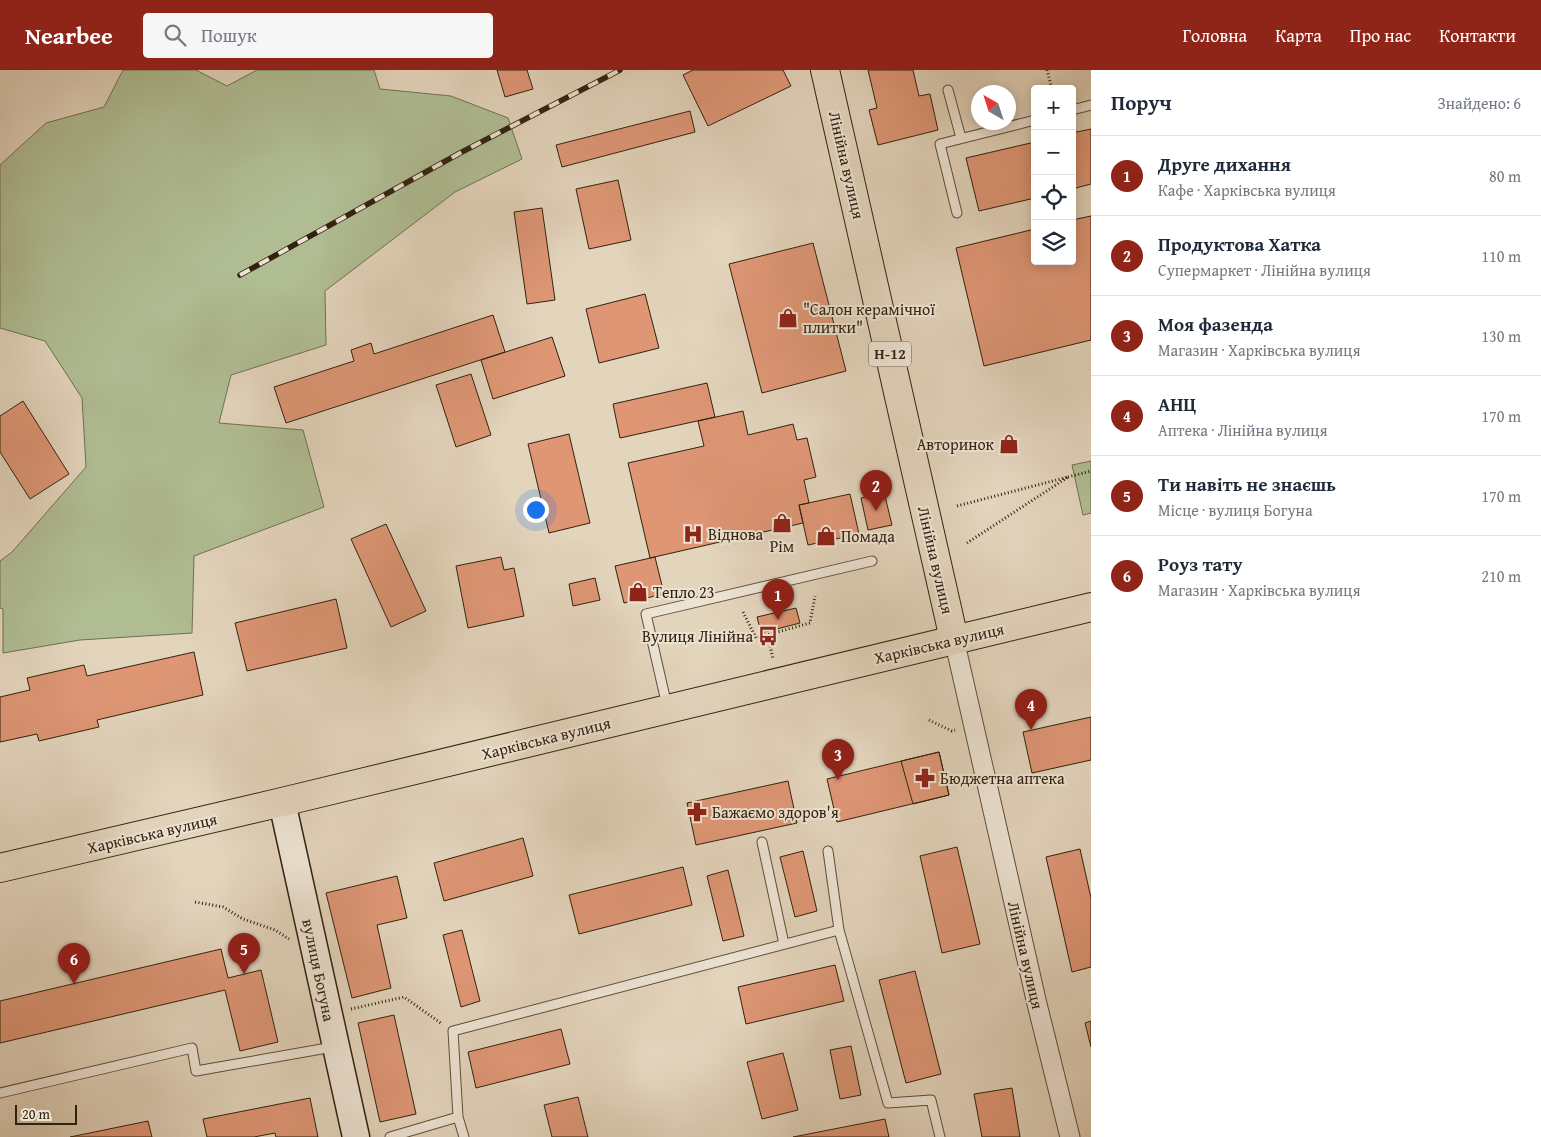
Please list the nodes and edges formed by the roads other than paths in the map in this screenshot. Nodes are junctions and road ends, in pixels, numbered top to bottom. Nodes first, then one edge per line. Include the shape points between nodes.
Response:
1 (825, 70) edge
2 (948, 90) dead end
3 (1091, 105) edge
4 (1076, 109) edge
5 (1031, 121) edge
6 (961, 138) junction
7 (957, 213) dead end
8 (872, 561) dead end
9 (1091, 607) edge
10 (954, 639) junction
11 (668, 709) junction
12 (282, 802) junction
13 (762, 842) dead end
14 (828, 850) dead end
15 (0, 868) edge
16 (839, 930) junction
17 (784, 944) junction
18 (336, 1046) junction
19 (0, 1093) edge
20 (458, 1117) junction
21 (356, 1137) edge
22 (390, 1137) edge
23 (464, 1137) edge
24 (940, 1137) edge
25 (1070, 1137) edge

1 - 10 main road, Лінійна вулиця / Н-12
2 - 6 lane
3 - 4 lane
5 - 6 lane
6 - 7 lane via 940,144
8 - 11 lane via 646,614
9 - 10 main road, Харківська вулиця
10 - 11 main road, Харківська вулиця
10 - 25 street, Лінійна вулиця via 1034,994
11 - 12 main road, Харківська вулиця
12 - 15 main road, Харківська вулиця
12 - 18 main road, вулиця Богуна
13 - 17 lane
14 - 16 lane
16 - 17 lane
16 - 24 lane via 888,1103 931,1100
17 - 20 lane via 453,1031
18 - 19 lane via 196,1071 192,1048
18 - 21 main road, вулиця Богуна
20 - 22 lane
20 - 23 lane

